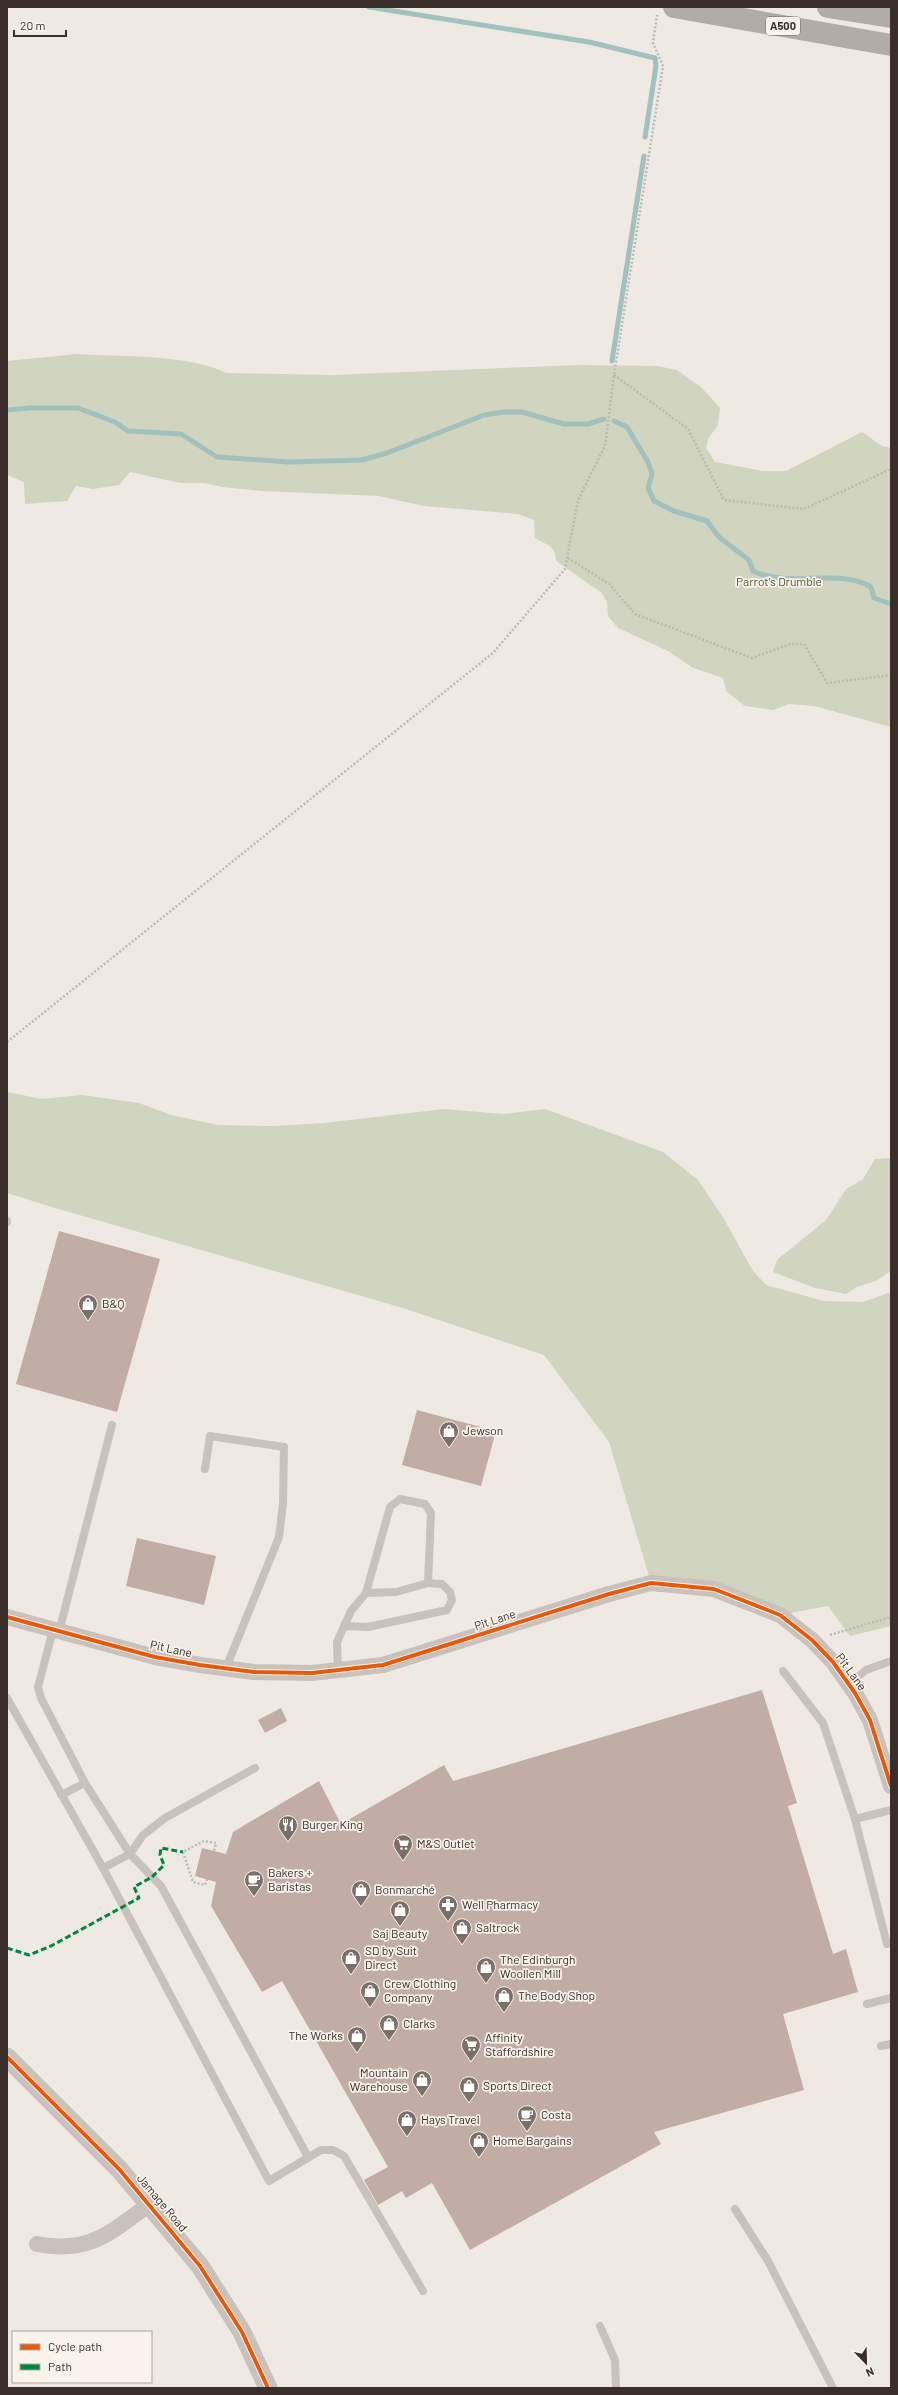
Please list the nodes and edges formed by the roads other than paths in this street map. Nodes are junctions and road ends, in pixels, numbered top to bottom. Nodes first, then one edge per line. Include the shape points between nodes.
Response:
1 (674, 7) edge
2 (828, 7) edge
3 (891, 17) edge
4 (891, 45) edge
5 (112, 1425) dead end
6 (205, 1469) dead end
7 (428, 1583) junction
8 (366, 1593) junction
9 (7, 1617) edge
10 (344, 1626) junction
11 (56, 1631) junction
12 (891, 1661) edge
13 (226, 1668) junction
14 (338, 1670) junction
15 (783, 1671) dead end
16 (849, 1684) junction
17 (7, 1698) edge
18 (255, 1768) dead end
19 (85, 1783) junction
20 (891, 1786) edge
21 (61, 1795) junction
22 (891, 1810) edge
23 (855, 1819) junction
24 (130, 1854) junction
25 (103, 1868) junction
26 (887, 1944) dead end
27 (891, 1998) edge
28 (867, 2004) dead end
29 (891, 2044) edge
30 (881, 2046) dead end
31 (7, 2057) edge
32 (308, 2157) junction
33 (150, 2204) junction
34 (735, 2209) dead end
35 (37, 2244) dead end
36 (423, 2291) dead end
37 (600, 2326) dead end
38 (268, 2388) edge
39 (616, 2388) edge
40 (833, 2388) edge

1 - 4 highway, A500
2 - 3 highway
5 - 11 lane
6 - 13 lane via 210,1436 284,1447 283,1503 279,1537
7 - 8 lane via 396,1592
7 - 8 lane via 431,1513 425,1504 400,1499 390,1507
7 - 10 lane via 442,1584 450,1592 452,1600 447,1610 368,1627
8 - 10 lane via 350,1611
9 - 11 street, Pit Lane
10 - 14 lane via 337,1642
11 - 13 street, Pit Lane via 155,1657
11 - 19 lane via 38,1687 41,1698
12 - 16 lane via 866,1670
13 - 14 street, Pit Lane via 254,1672 298,1673
14 - 16 street, Pit Lane via 383,1664 651,1583 714,1589 780,1615 812,1640
15 - 23 lane via 823,1723
16 - 20 street, Pit Lane via 870,1720
17 - 21 lane
18 - 24 lane via 165,1818 143,1835
19 - 21 lane
19 - 24 lane
21 - 25 lane
22 - 23 lane
23 - 26 lane
24 - 25 lane
24 - 32 lane via 161,1886
25 - 32 lane via 269,2181
27 - 28 lane
29 - 30 lane
31 - 33 street, Jamage Road via 119,2168
32 - 36 lane via 321,2150 333,2150 344,2156
33 - 35 street via 96,2241 77,2247
33 - 38 street, Jamage Road via 200,2266 242,2332
34 - 40 lane via 768,2261
37 - 39 lane via 615,2360

